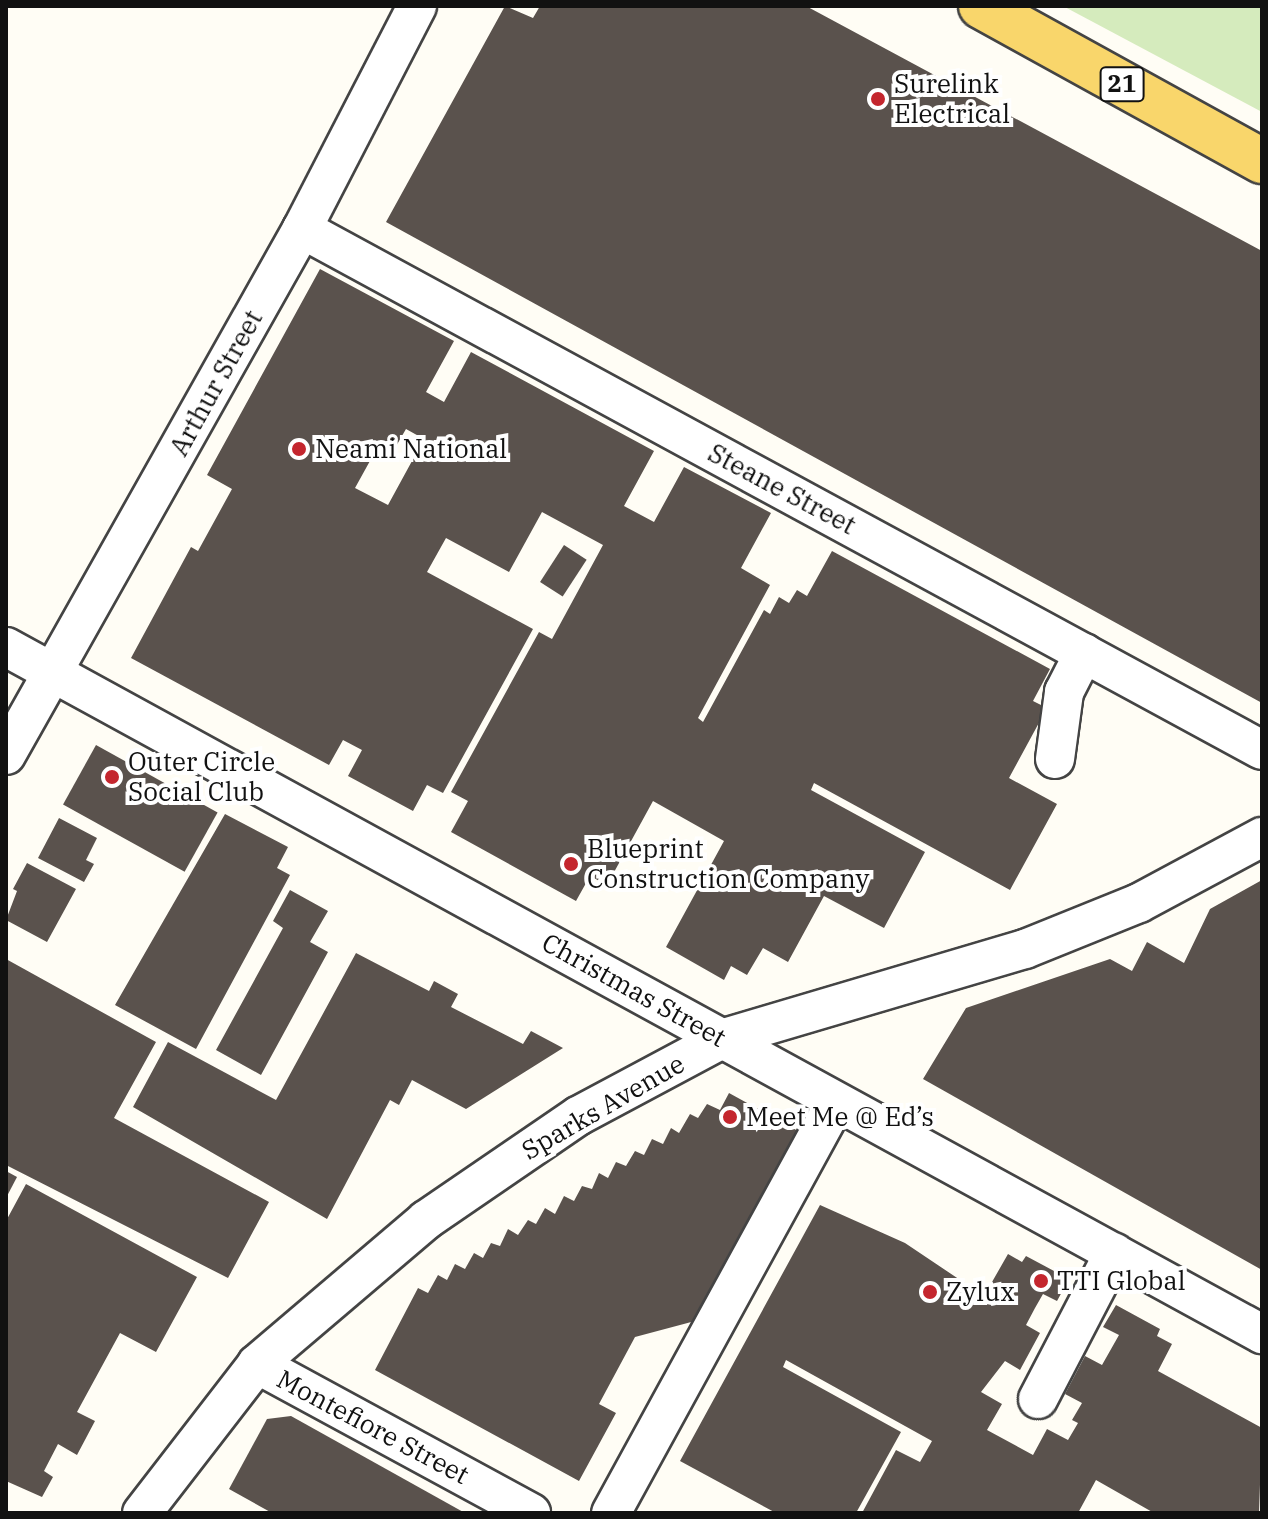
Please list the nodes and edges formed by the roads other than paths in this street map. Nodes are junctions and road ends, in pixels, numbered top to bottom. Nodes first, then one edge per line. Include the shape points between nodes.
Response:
1 (417, 6) edge
2 (981, 6) edge
3 (1262, 161) edge
4 (302, 229) junction
5 (6, 647) edge
6 (1084, 653) junction
7 (53, 673) junction
8 (1262, 750) edge
9 (6, 755) edge
10 (1055, 759) dead end
11 (1262, 837) edge
12 (724, 1038) junction
13 (835, 1104) junction
14 (1114, 1253) junction
15 (1262, 1334) edge
16 (257, 1364) junction
17 (1038, 1399) dead end
18 (157, 1509) edge
19 (531, 1513) edge
20 (611, 1513) edge

1 - 4 street, Arthur Street
2 - 3 main road, 21
4 - 6 street, Steane Street
4 - 7 street, Arthur Street
5 - 7 street, Christmas Street
6 - 8 street, Steane Street
6 - 10 street via 1064,692
7 - 9 street, Arthur Street
7 - 12 street, Christmas Street
11 - 12 street, Sparks Avenue via 1139,903 1025,949
12 - 13 street, Christmas Street
12 - 16 street, Sparks Avenue via 578,1116 426,1220
13 - 14 street, Christmas Street
13 - 20 street
14 - 15 street, Christmas Street
14 - 17 street
16 - 18 street, Sparks Avenue
16 - 19 street, Montefiore Street

